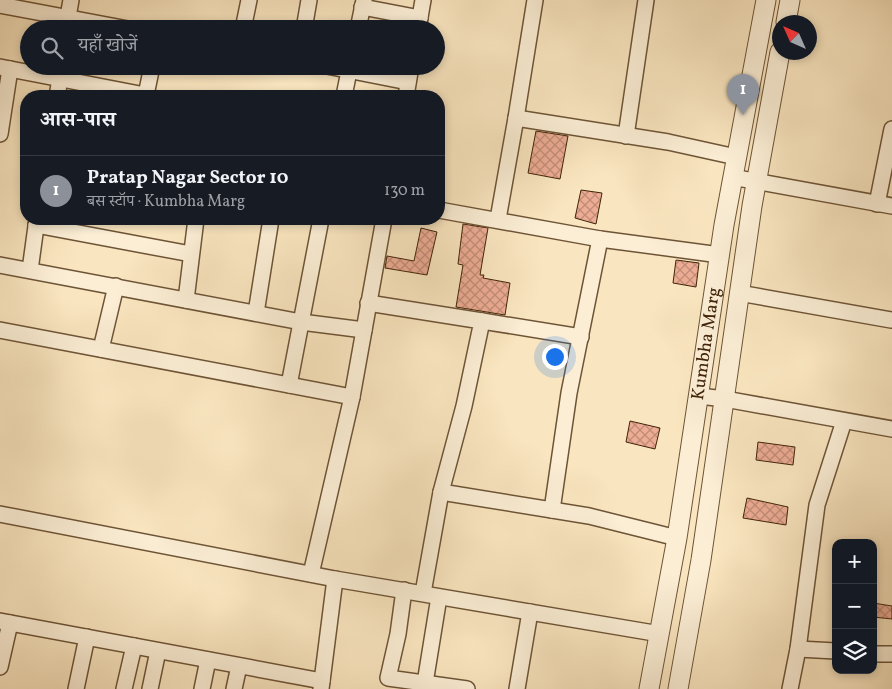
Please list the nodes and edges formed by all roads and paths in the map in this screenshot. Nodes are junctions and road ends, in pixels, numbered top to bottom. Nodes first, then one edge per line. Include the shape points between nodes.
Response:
1 (71, 0) edge
2 (249, 0) edge
3 (309, 0) edge
4 (423, 0) edge
5 (535, 0) edge
6 (646, 0) edge
7 (766, 0) edge
8 (790, 0) edge
9 (9, 4) edge
10 (363, 4) edge
11 (787, 15) edge
12 (68, 18) junction
13 (79, 20) edge
14 (245, 20) edge
15 (306, 20) edge
16 (360, 20) edge
17 (410, 20) edge
18 (420, 20) edge
19 (779, 60) edge
20 (5, 68) edge
21 (20, 71) edge
22 (40, 75) edge
23 (151, 75) edge
24 (348, 75) edge
25 (369, 75) edge
26 (409, 75) edge
27 (60, 79) junction
28 (407, 89) edge
29 (58, 90) edge
30 (117, 90) edge
31 (149, 90) edge
32 (345, 90) edge
33 (516, 118) junction
34 (892, 129) edge
35 (0, 134) edge
36 (626, 136) junction
37 (736, 157) junction
38 (732, 177) junction
39 (756, 181) junction
40 (877, 204) junction
41 (892, 206) edge
42 (445, 211) edge
43 (498, 220) junction
44 (36, 225) edge
45 (51, 225) edge
46 (195, 225) edge
47 (271, 225) edge
48 (320, 225) edge
49 (383, 225) edge
50 (600, 239) junction
51 (191, 254) junction
52 (720, 255) junction
53 (0, 265) edge
54 (30, 270) junction
55 (116, 286) junction
56 (740, 293) junction
57 (186, 300) junction
58 (368, 302) junction
59 (256, 313) junction
60 (891, 320) edge
61 (482, 321) junction
62 (301, 322) junction
63 (0, 330) edge
64 (364, 330) junction
65 (581, 337) junction
66 (101, 349) junction
67 (290, 385) junction
68 (699, 396) junction
69 (352, 397) junction
70 (725, 398) junction
71 (844, 420) junction
72 (892, 429) edge
73 (441, 492) junction
74 (552, 510) junction
75 (0, 514) edge
76 (677, 538) junction
77 (311, 574) junction
78 (335, 579) junction
79 (404, 590) junction
80 (422, 593) junction
81 (439, 597) junction
82 (530, 612) junction
83 (5, 622) edge
84 (660, 634) junction
85 (87, 637) junction
86 (134, 646) junction
87 (798, 649) junction
88 (158, 651) junction
89 (832, 651) edge
90 (877, 654) edge
91 (892, 654) edge
92 (208, 660) junction
93 (239, 666) junction
94 (0, 667) edge
95 (425, 683) junction
96 (322, 685) edge
97 (76, 689) edge
98 (124, 689) edge
99 (150, 689) edge
100 (202, 689) edge
101 (234, 689) edge
102 (467, 689) edge
103 (517, 689) edge
104 (649, 689) edge
105 (678, 689) edge
106 (790, 689) edge

1 - 12 street
2 - 14 street
3 - 15 street
4 - 18 street
5 - 33 street
6 - 36 street
7 - 37 street, Kumbha Marg
8 - 11 street
9 - 12 street
10 - 16 street
10 - 17 street
12 - 13 street
19 - 39 street, Kumbha Marg
20 - 21 street
20 - 35 street
22 - 27 street
23 - 31 street
24 - 32 street
25 - 28 street
26 - 28 street
27 - 29 street
27 - 30 street
33 - 36 street
33 - 43 street
34 - 40 street
36 - 37 street
37 - 38 street, Kumbha Marg
38 - 39 street
38 - 52 street, Kumbha Marg
39 - 40 street
39 - 56 street, Kumbha Marg
40 - 41 street
42 - 43 street
43 - 50 street
44 - 54 street
45 - 51 street
46 - 51 street
47 - 59 street
48 - 62 street
49 - 58 street
50 - 52 street
50 - 65 street
51 - 57 street
52 - 68 street, Kumbha Marg
53 - 54 street
54 - 55 street
55 - 57 street
55 - 66 street
56 - 60 street
56 - 70 street, Kumbha Marg
57 - 59 street
58 - 61 street
58 - 64 street
59 - 62 street
61 - 65 street
61 - 73 street
62 - 64 street
62 - 67 street
63 - 66 street
64 - 69 street
65 - 74 street via 569,393
66 - 67 street
67 - 69 street
68 - 70 street
68 - 76 street, Kumbha Marg
69 - 77 street
70 - 71 street
70 - 105 street, Kumbha Marg
71 - 72 street
71 - 87 street via 817,505
73 - 74 street
73 - 80 street
74 - 76 street
75 - 77 street
76 - 84 street, Kumbha Marg
77 - 78 street
78 - 79 street
78 - 96 street
79 - 80 street
79 - 95 street via 388,678
80 - 81 street
81 - 82 street
81 - 95 street
82 - 84 street
82 - 103 street
83 - 85 street
83 - 94 street
84 - 104 street, Kumbha Marg
85 - 86 street
85 - 97 street
86 - 88 street
86 - 98 street
87 - 89 street
87 - 106 street
88 - 92 street
88 - 99 street
90 - 91 street
92 - 93 street
92 - 100 street
93 - 96 street
93 - 101 street
95 - 102 street

